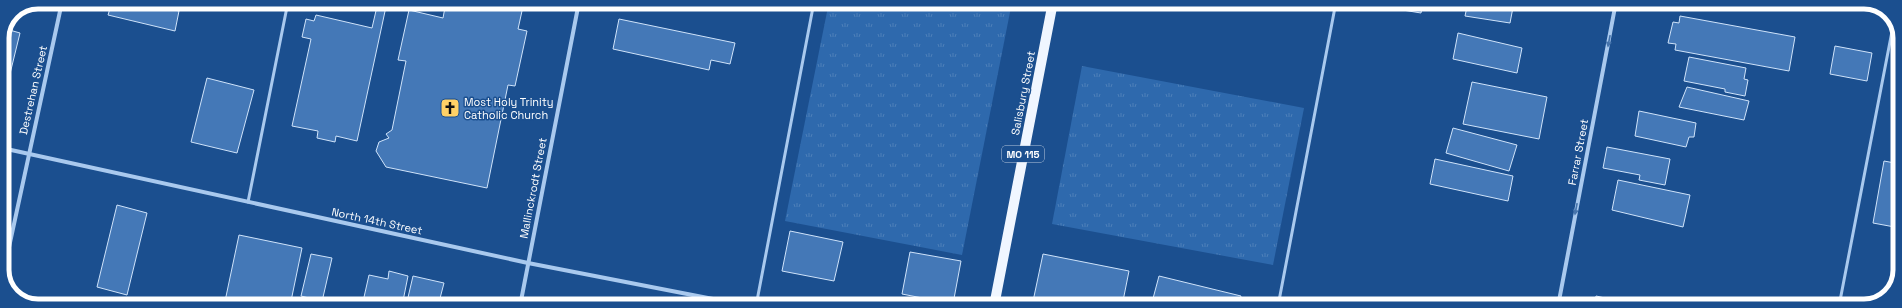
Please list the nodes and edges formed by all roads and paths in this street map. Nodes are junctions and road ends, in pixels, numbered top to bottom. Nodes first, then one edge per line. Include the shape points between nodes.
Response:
1 (60, 9) edge
2 (287, 9) edge
3 (577, 9) edge
4 (813, 9) edge
5 (1052, 9) edge
6 (1335, 9) edge
7 (1615, 9) edge
8 (1892, 31) edge
9 (9, 150) edge
10 (28, 155) junction
11 (248, 202) junction
12 (9, 246) edge
13 (528, 263) junction
14 (521, 299) edge
15 (713, 299) edge
16 (757, 299) edge
17 (995, 299) edge
18 (1279, 299) edge
19 (1559, 299) edge
20 (1840, 299) edge

1 - 10 street, Destrehan Street
2 - 11 lane
3 - 13 street, Mallinckrodt Street
4 - 16 lane
5 - 17 main road, Salisbury Street / MO 115
6 - 18 lane
7 -> 19 street, Farrar Street
8 - 20 lane
9 - 10 street, North 14th Street
10 - 11 street, North 14th Street
10 - 12 street, Destrehan Street
11 - 13 street, North 14th Street
13 - 14 street, Mallinckrodt Street
13 - 15 street, North 14th Street

